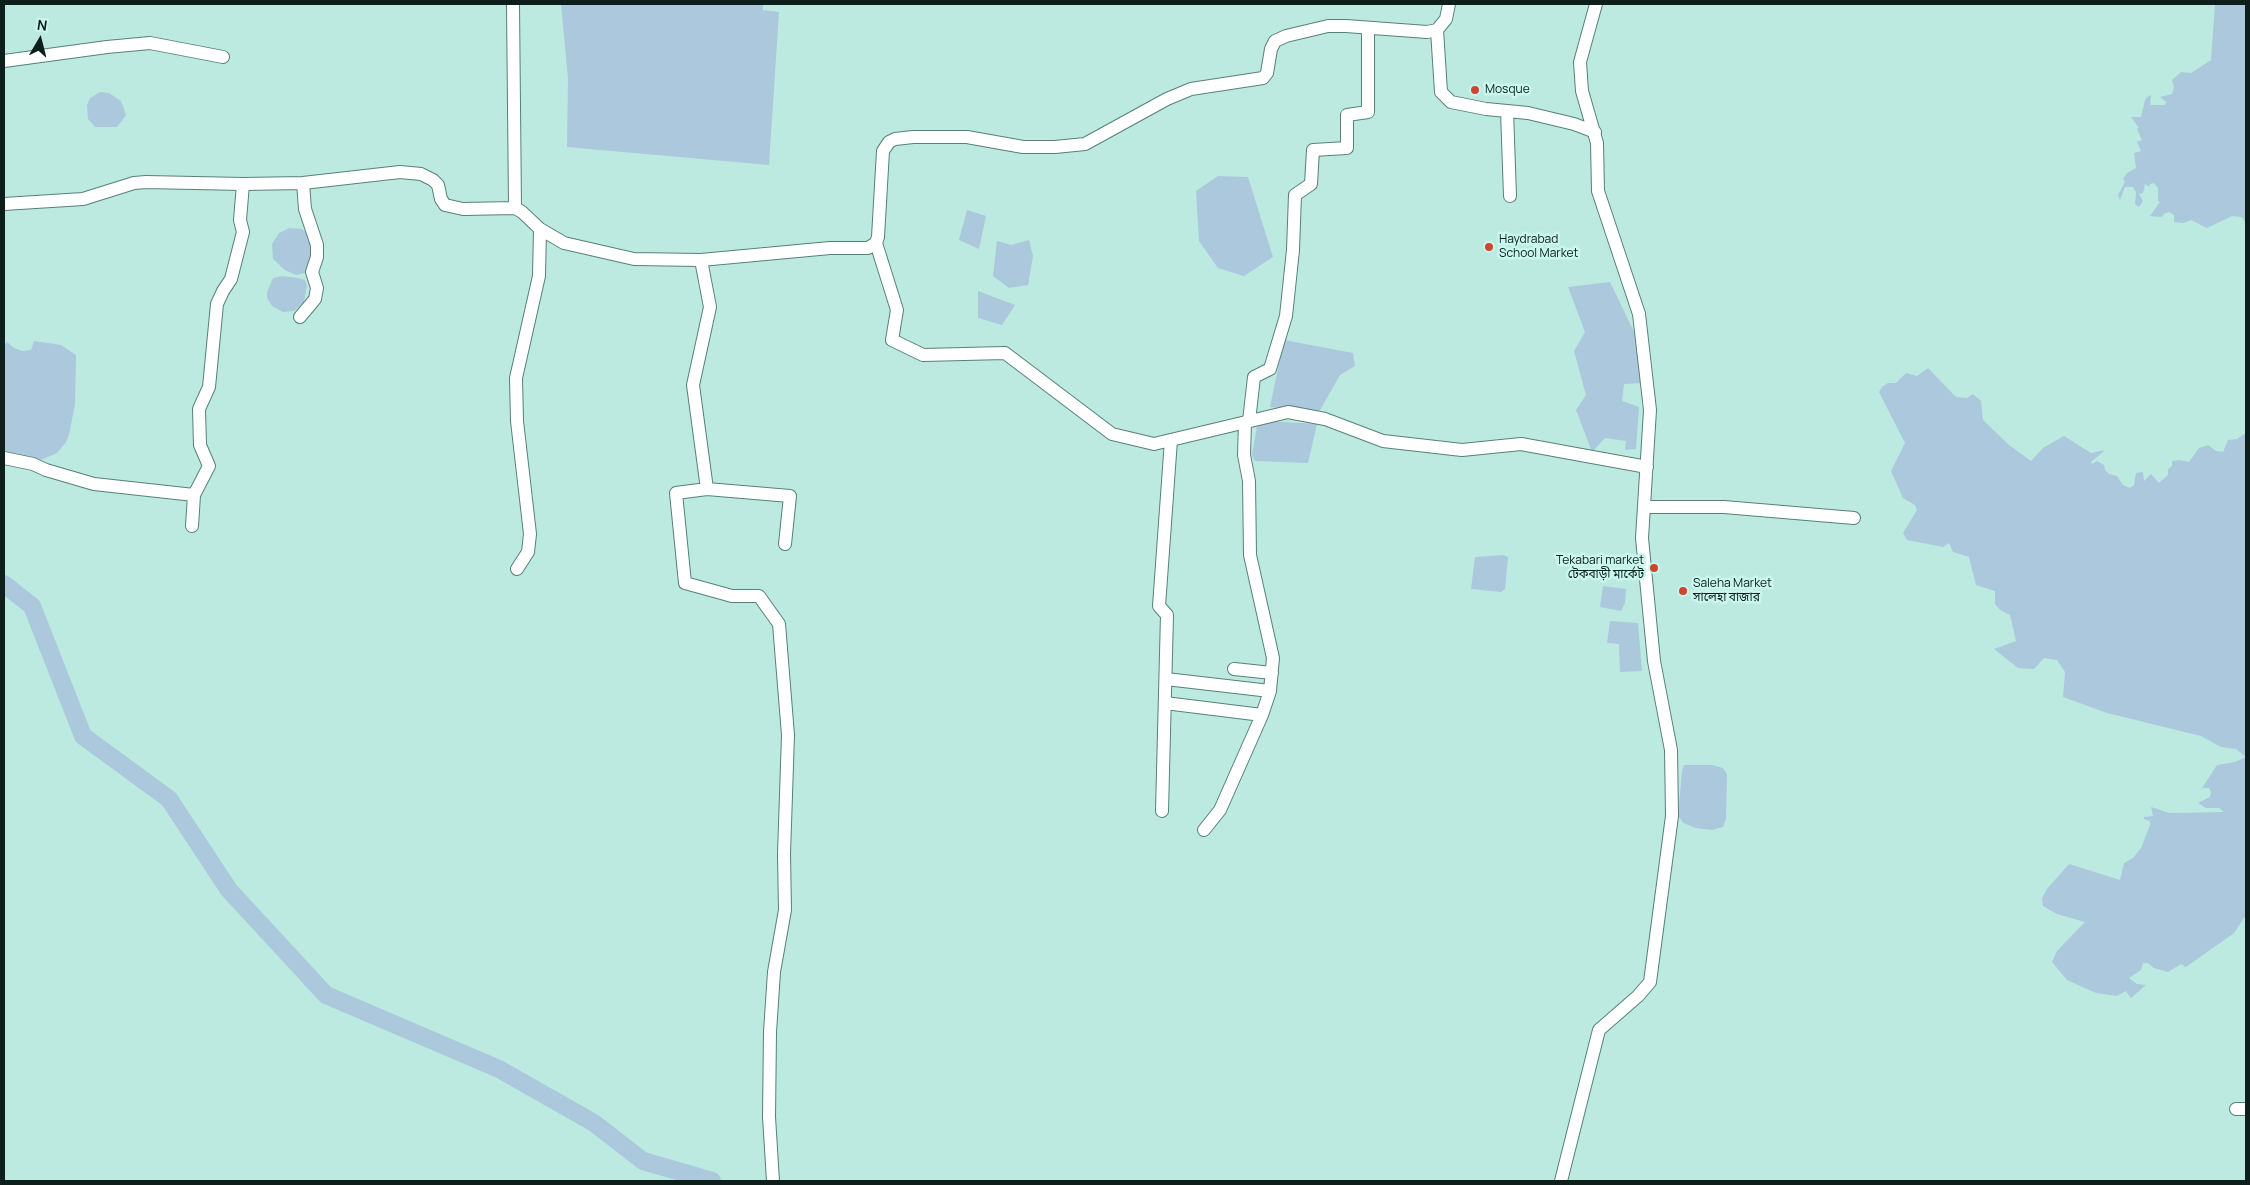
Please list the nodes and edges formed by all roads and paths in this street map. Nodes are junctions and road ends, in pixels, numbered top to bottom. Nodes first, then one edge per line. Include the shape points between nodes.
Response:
1 (513, 4) edge
2 (1449, 4) edge
3 (1596, 4) edge
4 (1368, 28) junction
5 (1437, 30) junction
6 (223, 57) dead end
7 (4, 61) edge
8 (1507, 111) junction
9 (1595, 132) junction
10 (303, 183) junction
11 (243, 184) junction
12 (1510, 196) dead end
13 (4, 204) edge
14 (515, 208) junction
15 (540, 229) junction
16 (876, 243) junction
17 (701, 260) junction
18 (300, 317) dead end
19 (1247, 421) junction
20 (1171, 440) junction
21 (4, 458) edge
22 (1647, 467) junction
23 (707, 489) junction
24 (194, 495) junction
25 (1645, 507) junction
26 (1854, 518) dead end
27 (192, 526) dead end
28 (785, 544) dead end
29 (517, 569) dead end
30 (1234, 669) dead end
31 (1272, 673) junction
32 (1166, 680) junction
33 (1270, 691) junction
34 (1165, 703) junction
35 (1262, 715) junction
36 (1162, 811) dead end
37 (1204, 830) dead end
38 (773, 1181) edge
39 (1561, 1181) edge

1 - 14 street
2 - 5 street via 1446,19
3 - 9 street via 1580,62 1582,91
4 - 5 street
4 - 16 street via 1328,26 1286,36 1275,42 1271,49 1267,73 1263,78 1191,89 1085,144 1023,147 967,137 895,139 883,151
4 - 19 street via 1368,112 1347,115 1347,148 1314,150 1312,184 1295,196 1286,316 1270,368 1254,377
5 - 8 street via 1441,92 1445,98 1451,102
6 - 7 street via 150,44
8 - 9 street via 1528,113
8 - 12 street
9 - 22 street via 1598,191 1639,314 1650,410
10 - 11 street
10 - 14 street via 400,172 421,174 438,185 445,205 463,209
10 - 18 street via 305,209 317,244 312,272 317,288 315,299
11 - 13 street via 134,183 83,199
11 - 24 street via 240,220 243,232 231,279 217,304 209,387 199,409 200,445 209,466
14 - 15 street
15 - 17 street via 564,243 634,259
15 - 29 street via 539,276 516,378 517,421 530,534 528,552
16 - 17 street via 868,248 830,248
16 - 20 street via 897,310 892,340 923,355 1005,353 1112,434 1154,444
17 - 23 street via 710,307 693,385
19 - 20 street
19 - 22 street via 1288,412 1325,419 1383,441 1462,450 1521,444
19 - 31 street via 1244,455 1250,482 1250,555 1274,658
20 - 32 street via 1158,606 1167,615
21 - 24 street via 94,484
22 - 25 street
23 - 28 street via 790,496
23 - 38 street via 676,493 685,583 732,596 759,596 779,624 788,735 785,910 774,972 770,1032 769,1117
24 - 27 street
25 - 26 street via 1724,507
25 - 39 street via 1642,538 1654,661 1671,750 1672,816 1650,982 1599,1030
30 - 31 street
31 - 33 street
32 - 33 street
32 - 34 street
33 - 35 street
34 - 35 street
34 - 36 street
35 - 37 street via 1220,810

